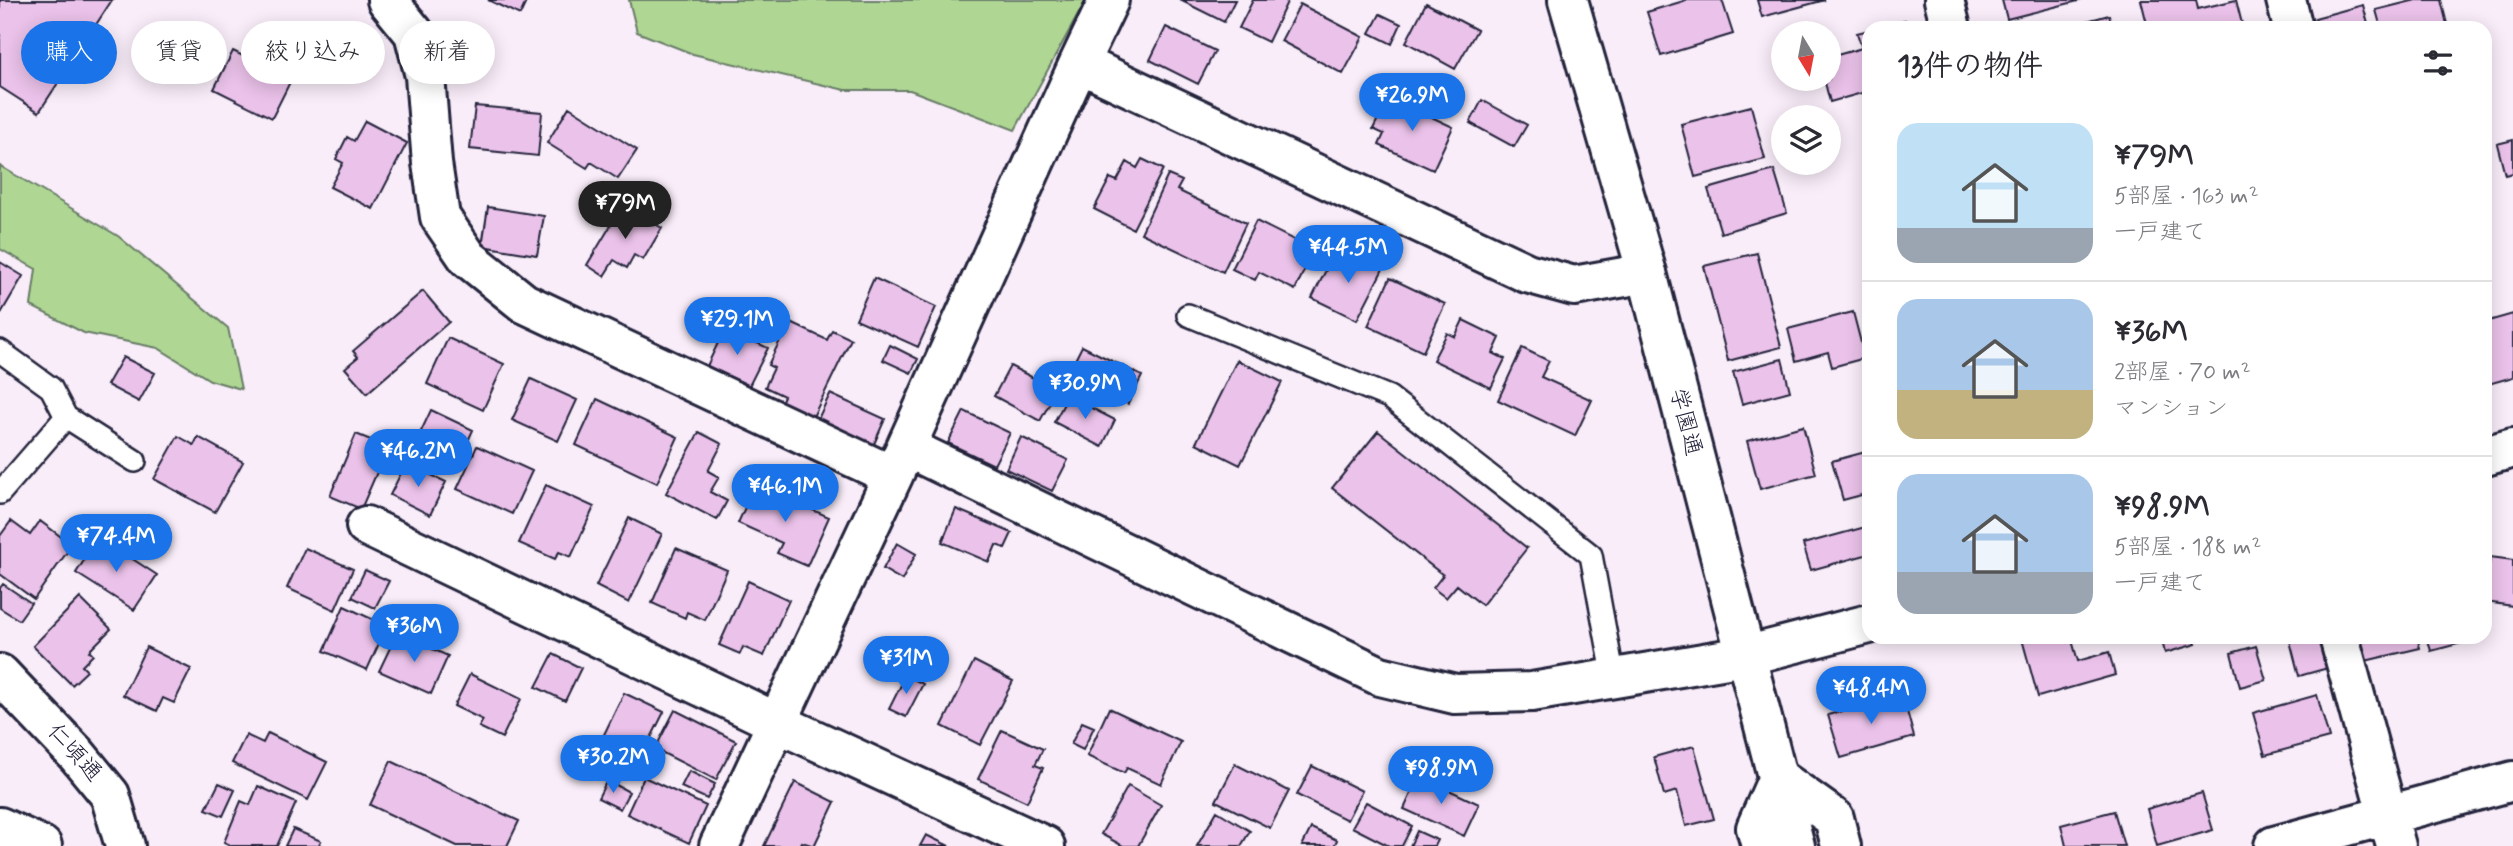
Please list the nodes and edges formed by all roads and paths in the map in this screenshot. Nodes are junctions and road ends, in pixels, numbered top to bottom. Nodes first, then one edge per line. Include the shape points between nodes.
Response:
1 (387, 0) edge
2 (1109, 0) edge
3 (1569, 0) edge
4 (1944, 0) edge
5 (2286, 0) edge
6 (1949, 21) edge
7 (2291, 21) edge
8 (1079, 63) junction
9 (1647, 273) junction
10 (1188, 315) dead end
11 (0, 351) edge
12 (66, 417) junction
13 (2513, 448) edge
14 (2492, 454) edge
15 (135, 461) dead end
16 (900, 462) junction
17 (0, 493) edge
18 (366, 526) dead end
19 (1862, 626) edge
20 (2341, 644) edge
21 (1745, 656) junction
22 (0, 674) edge
23 (1614, 678) junction
24 (778, 723) junction
25 (1778, 778) junction
26 (2513, 781) edge
27 (0, 827) edge
28 (2392, 830) edge
29 (42, 846) edge
30 (125, 846) edge
31 (719, 846) edge
32 (1045, 846) edge
33 (1761, 846) edge
34 (1795, 846) edge
35 (1841, 846) edge
36 (2274, 846) edge

1 - 16 street via 414,33 425,76 440,217 468,258 524,303
2 - 8 street
3 - 9 street, 学園通
4 - 6 street
5 - 7 street
8 - 9 street via 1527,273 1574,286
8 - 16 street
9 - 21 street, 学園通
10 - 23 lane via 1389,397 1591,555
11 - 12 lane via 51,387
12 - 15 lane
12 - 17 lane
13 - 14 street
16 - 23 street via 1380,676 1455,694 1532,692
16 - 24 street
18 - 24 street
19 - 21 street
20 - 28 street
21 - 23 street
21 - 25 street, 学園通
22 - 30 street, 仁頃通 via 110,795
24 - 31 street
24 - 32 street
25 - 33 street via 1756,828
25 - 34 street, 学園通
25 - 35 street via 1834,818
26 - 28 street
27 - 29 street
28 - 36 street

